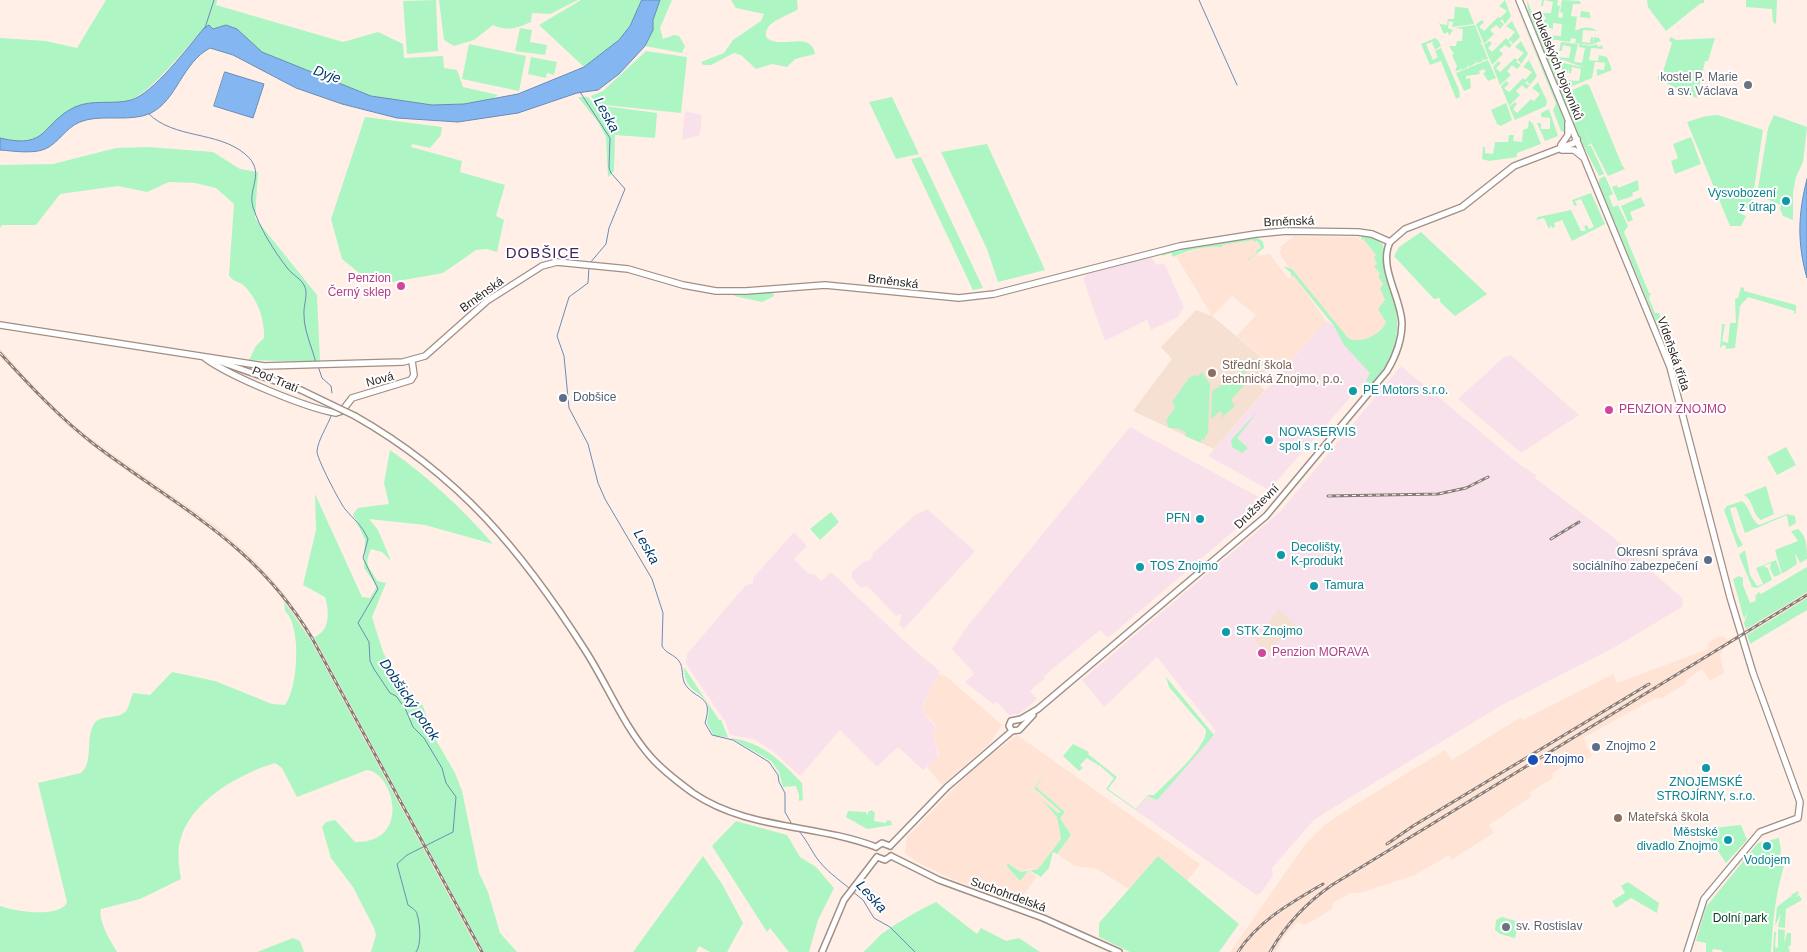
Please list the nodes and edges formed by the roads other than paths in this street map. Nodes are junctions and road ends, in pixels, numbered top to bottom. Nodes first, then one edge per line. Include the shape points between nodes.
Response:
1 (1519, 0) edge
2 (1568, 119) junction
3 (1577, 139) junction
4 (1560, 145) junction
5 (1550, 152) junction
6 (1586, 161) junction
7 (1390, 242) junction
8 (0, 325) edge
9 (205, 358) junction
10 (412, 361) junction
11 (225, 363) junction
12 (248, 364) junction
13 (341, 412) joint
14 (1038, 709) junction
15 (1017, 720) junction
16 (1021, 727) junction
17 (1012, 731) junction
18 (890, 846) junction
19 (876, 847) junction
20 (891, 856) junction
21 (877, 857) junction
22 (822, 952) edge
23 (1119, 952) edge
24 (1687, 952) edge

1 - 2 main road, Dukelských bojovníků
2 - 3 main road, Dukelských bojovníků
2 - 4 main road via 1568,135
3 - 4 main road
3 - 5 main road
3 - 6 main road, Vídeňská třída
4 - 5 main road
5 - 6 main road via 1572,149
5 - 7 main road via 1510,168 1462,207 1405,229
6 - 24 main road, Vídeňská třída via 1670,367 1753,673 1801,805 1798,818 1764,830 1712,891 1699,912
7 - 10 main road, Brněnská via 1358,232 1286,230 1249,234 1156,252 994,294 959,298 831,285 716,291 677,284 628,269 559,262 542,266 486,301 430,353
7 - 14 main road, Družstevní via 1387,261 1402,322 1398,347 1387,371 1262,520
8 - 9 main road, Brněnská
9 - 11 main road
9 - 12 main road, Brněnská
9 - 13 main road, Pod Tratí via 240,377 303,403
10 - 12 main road, Brněnská via 306,366
10 - 13 main road, Nová via 414,375 411,380 354,397
11 - 12 main road
11 - 19 main road, bridge via 301,390 355,416 402,444 437,472 512,546 544,586 644,748 694,793 744,816 845,836
14 - 15 main road, Družstevní
14 - 16 main road
15 - 16 main road
15 - 17 main road via 1010,723
16 - 17 main road
17 - 18 main road via 955,780
18 - 19 main road via 882,843
18 - 20 main road
19 - 21 main road
20 - 21 main road via 884,860
20 - 23 main road, Suchohrdelská via 939,880 1043,918
21 - 22 main road via 844,900

